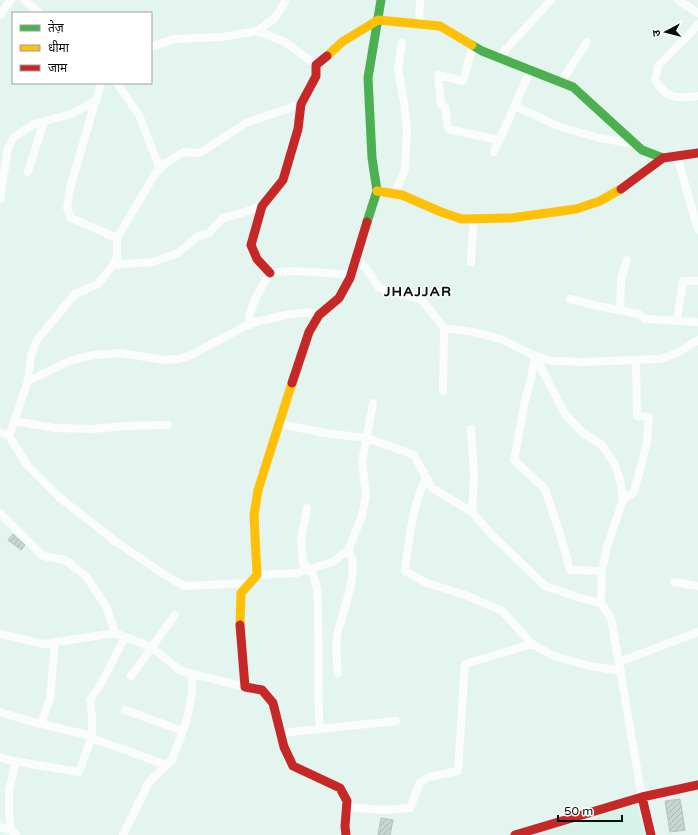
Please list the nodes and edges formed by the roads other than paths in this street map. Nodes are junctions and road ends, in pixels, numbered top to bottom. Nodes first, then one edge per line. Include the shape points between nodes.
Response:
1 (11, 0) edge
2 (24, 0) edge
3 (286, 0) edge
4 (381, 0) edge
5 (420, 0) edge
6 (551, 0) edge
7 (678, 0) edge
8 (39, 12) edge
9 (698, 13) edge
10 (0, 15) edge
11 (378, 20) junction
12 (419, 24) junction
13 (698, 25) edge
14 (257, 31) junction
15 (588, 42) dead end
16 (402, 43) dead end
17 (473, 45) junction
18 (152, 47) edge
19 (499, 57) junction
20 (316, 65) junction
21 (532, 69) junction
22 (561, 82) junction
23 (101, 84) edge
24 (118, 84) edge
25 (698, 96) edge
26 (97, 100) junction
27 (301, 104) junction
28 (515, 106) junction
29 (44, 121) junction
30 (499, 140) junction
31 (635, 144) junction
32 (494, 152) dead end
33 (698, 153) edge
34 (677, 156) junction
35 (663, 158) junction
36 (160, 169) junction
37 (28, 172) dead end
38 (377, 191) junction
39 (395, 193) junction
40 (0, 199) edge
41 (262, 206) junction
42 (474, 218) junction
43 (698, 230) edge
44 (117, 238) junction
45 (356, 259) junction
46 (627, 260) dead end
47 (471, 262) dead end
48 (113, 265) junction
49 (270, 273) junction
50 (351, 275) junction
51 (698, 281) edge
52 (570, 299) dead end
53 (620, 310) junction
54 (319, 315) junction
55 (677, 321) junction
56 (698, 322) edge
57 (249, 325) junction
58 (444, 328) junction
59 (698, 340) edge
60 (535, 356) junction
61 (636, 360) junction
62 (28, 381) junction
63 (443, 390) dead end
64 (373, 403) dead end
65 (14, 421) junction
66 (280, 424) junction
67 (168, 425) dead end
68 (471, 429) dead end
69 (0, 432) edge
70 (9, 436) junction
71 (368, 438) junction
72 (426, 477) junction
73 (623, 500) junction
74 (307, 508) dead end
75 (472, 512) junction
76 (0, 513) edge
77 (348, 550) junction
78 (310, 569) junction
79 (602, 571) junction
80 (257, 575) junction
81 (674, 582) dead end
82 (249, 584) junction
83 (698, 586) edge
84 (601, 603) junction
85 (175, 615) dead end
86 (115, 632) junction
87 (698, 632) edge
88 (0, 634) edge
89 (125, 637) junction
90 (55, 642) junction
91 (532, 644) junction
92 (151, 647) junction
93 (619, 662) junction
94 (620, 671) junction
95 (338, 673) dead end
96 (192, 674) junction
97 (131, 676) dead end
98 (245, 686) junction
99 (125, 710) dead end
100 (0, 712) edge
101 (396, 721) dead end
102 (41, 724) junction
103 (320, 729) junction
104 (183, 731) junction
105 (281, 733) junction
106 (92, 737) junction
107 (0, 757) edge
108 (16, 761) junction
109 (167, 765) junction
110 (698, 784) edge
111 (642, 797) junction
112 (347, 807) junction
113 (0, 827) edge
114 (13, 833) edge
115 (123, 835) edge
116 (346, 835) edge
117 (515, 835) edge
118 (651, 835) edge

1 - 10 street
2 - 8 street
3 - 14 street via 274,18
4 - 11 street
5 - 12 street
6 - 19 street
7 - 9 street
11 - 12 street
11 - 20 street via 342,42
11 - 38 street via 368,78 372,158
12 - 17 street via 440,26
13 - 25 street via 658,66 655,80 661,90 674,97
14 - 18 street via 222,37 174,39
14 - 20 street via 285,42
15 - 22 street
16 - 39 street via 398,68 407,130 405,169
17 - 19 street
17 - 30 street via 463,81 438,75 448,129
19 - 21 street
20 - 27 street via 316,76
21 - 22 street
21 - 28 street
22 - 31 street via 573,86
23 - 26 street
24 - 36 street via 140,115
26 - 29 street via 71,114
26 - 44 street via 70,188 67,208 71,218
27 - 36 street via 246,123 200,153 184,152
27 - 41 street via 298,129 283,180
28 - 30 street
28 - 31 street via 560,127
29 - 37 street
29 - 40 street via 34,124 14,137 8,148
30 - 32 street
31 - 35 street via 642,150
33 - 34 street
34 - 35 street
34 - 43 street
35 - 42 street via 628,185 600,201 576,209 518,217
36 - 44 street
38 - 39 street
38 - 45 street
39 - 42 street via 441,212 462,218
41 - 48 street via 223,218 209,233 197,237 178,253 153,262
41 - 49 street via 251,245 257,259
42 - 47 street
44 - 48 street via 117,258
45 - 50 street
45 - 58 street via 367,269 379,288 422,300
46 - 53 street via 621,279
48 - 62 street via 98,284 75,294 37,340 31,355
49 - 50 street via 320,272
49 - 57 street via 252,305 248,317
50 - 54 street via 339,298
51 - 55 street via 683,281
52 - 53 street
53 - 55 street via 639,314 645,319
54 - 57 street via 308,312 286,315
54 - 66 street via 310,332
55 - 56 street
57 - 62 street via 189,356 178,359 165,360 120,354 94,355 72,360
58 - 60 street via 501,339
58 - 63 street
59 - 61 street via 661,359
60 - 61 street via 552,361
60 - 73 street via 566,414 582,433 602,445 615,465
60 - 79 street via 514,460 545,489 570,570
61 - 73 street via 637,416 649,417 647,438 634,492
62 - 65 street
64 - 71 street
65 - 67 street via 55,428 93,429
65 - 70 street
66 - 71 street
66 - 80 street via 258,490 254,515
68 - 75 street via 474,477
69 - 70 street
70 - 82 street via 28,466 59,496 115,541 165,575 184,586
71 - 72 street via 414,455
71 - 77 street via 362,462 366,494 362,516
72 - 75 street via 432,488
72 - 91 street via 419,493 411,526 405,571 426,583 502,611
73 - 79 street via 607,547
74 - 78 street via 301,540 303,563
75 - 84 street via 545,586
76 - 86 street via 43,556 65,560 86,576 108,608
77 - 78 street via 333,562
77 - 95 street via 352,556 352,568 347,603 337,637
78 - 80 street via 297,573
78 - 103 street via 317,598
79 - 84 street
80 - 82 street
81 - 83 street
82 - 98 street via 241,593 240,633
84 - 93 street via 611,618
85 - 92 street
86 - 89 street
86 - 90 street
87 - 93 street
88 - 90 street via 44,644
89 - 92 street
89 - 106 street via 90,700
90 - 102 street via 50,699
91 - 94 street via 554,656
91 - 112 street via 465,664 458,771 430,777 420,782 410,808 384,810
92 - 96 street via 181,671
92 - 97 street
93 - 94 street
94 - 111 street
96 - 98 street
96 - 104 street via 192,693
98 - 105 street via 262,690 273,703
99 - 104 street
100 - 102 street
101 - 103 street
102 - 106 street
103 - 105 street
104 - 109 street via 172,760
105 - 112 street via 293,766 340,788 347,801
106 - 108 street via 79,772
106 - 109 street
107 - 108 street
108 - 114 street via 9,790
109 - 115 street via 149,782
110 - 111 street
111 - 117 street
111 - 118 street
112 - 116 street
113 - 114 street

